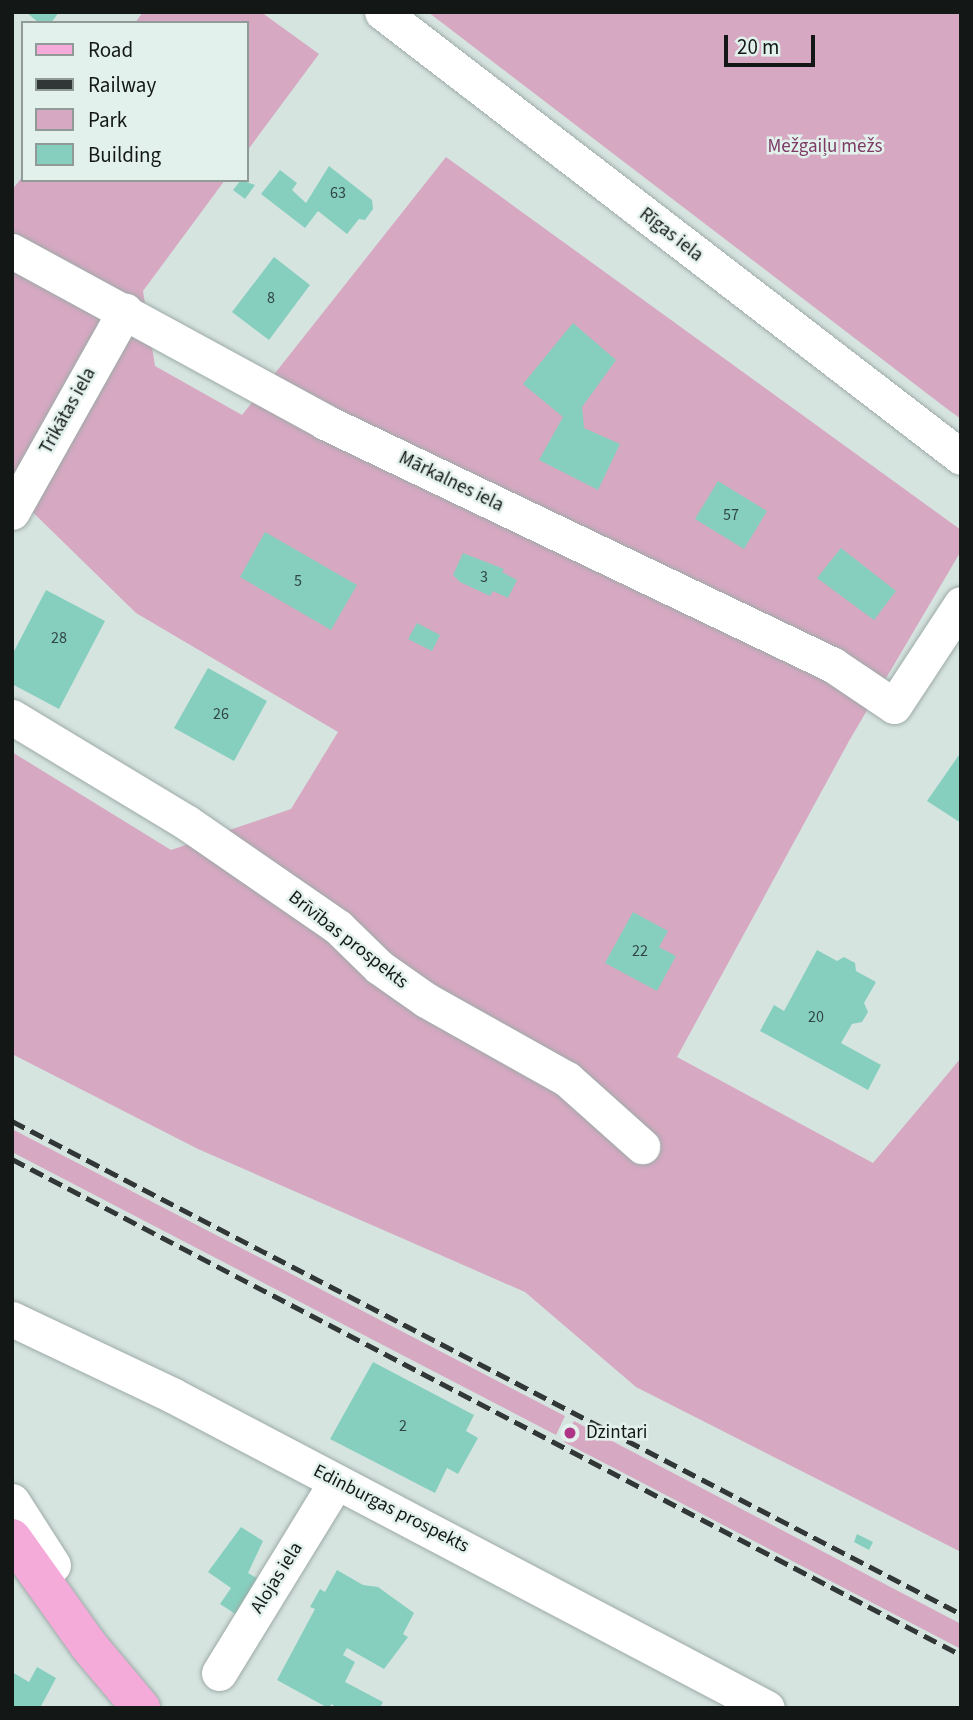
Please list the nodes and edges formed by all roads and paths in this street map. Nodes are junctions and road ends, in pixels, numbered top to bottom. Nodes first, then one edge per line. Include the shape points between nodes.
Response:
1 (382, 12) edge
2 (12, 251) edge
3 (125, 310) junction
4 (961, 457) edge
5 (12, 512) edge
6 (961, 604) edge
7 (12, 717) edge
8 (642, 1146) dead end
9 (12, 1319) edge
10 (336, 1482) junction
11 (12, 1501) edge
12 (12, 1538) edge
13 (53, 1564) dead end
14 (219, 1673) dead end
15 (141, 1708) edge
16 (767, 1708) edge

1 - 4 street, Rīgas iela
2 - 3 street, Mārkalnes iela
3 - 5 street, Trikātas iela
3 - 6 street, Mārkalnes iela via 325,422 833,664 894,706
7 - 8 street, Brīvības prospekts via 186,822 338,927 379,967 426,1000 567,1079
9 - 10 street, Edinburgas prospekts via 172,1395
10 - 14 street, Alojas iela
10 - 16 street, Edinburgas prospekts
11 - 13 street
12 - 15 main road via 89,1646

